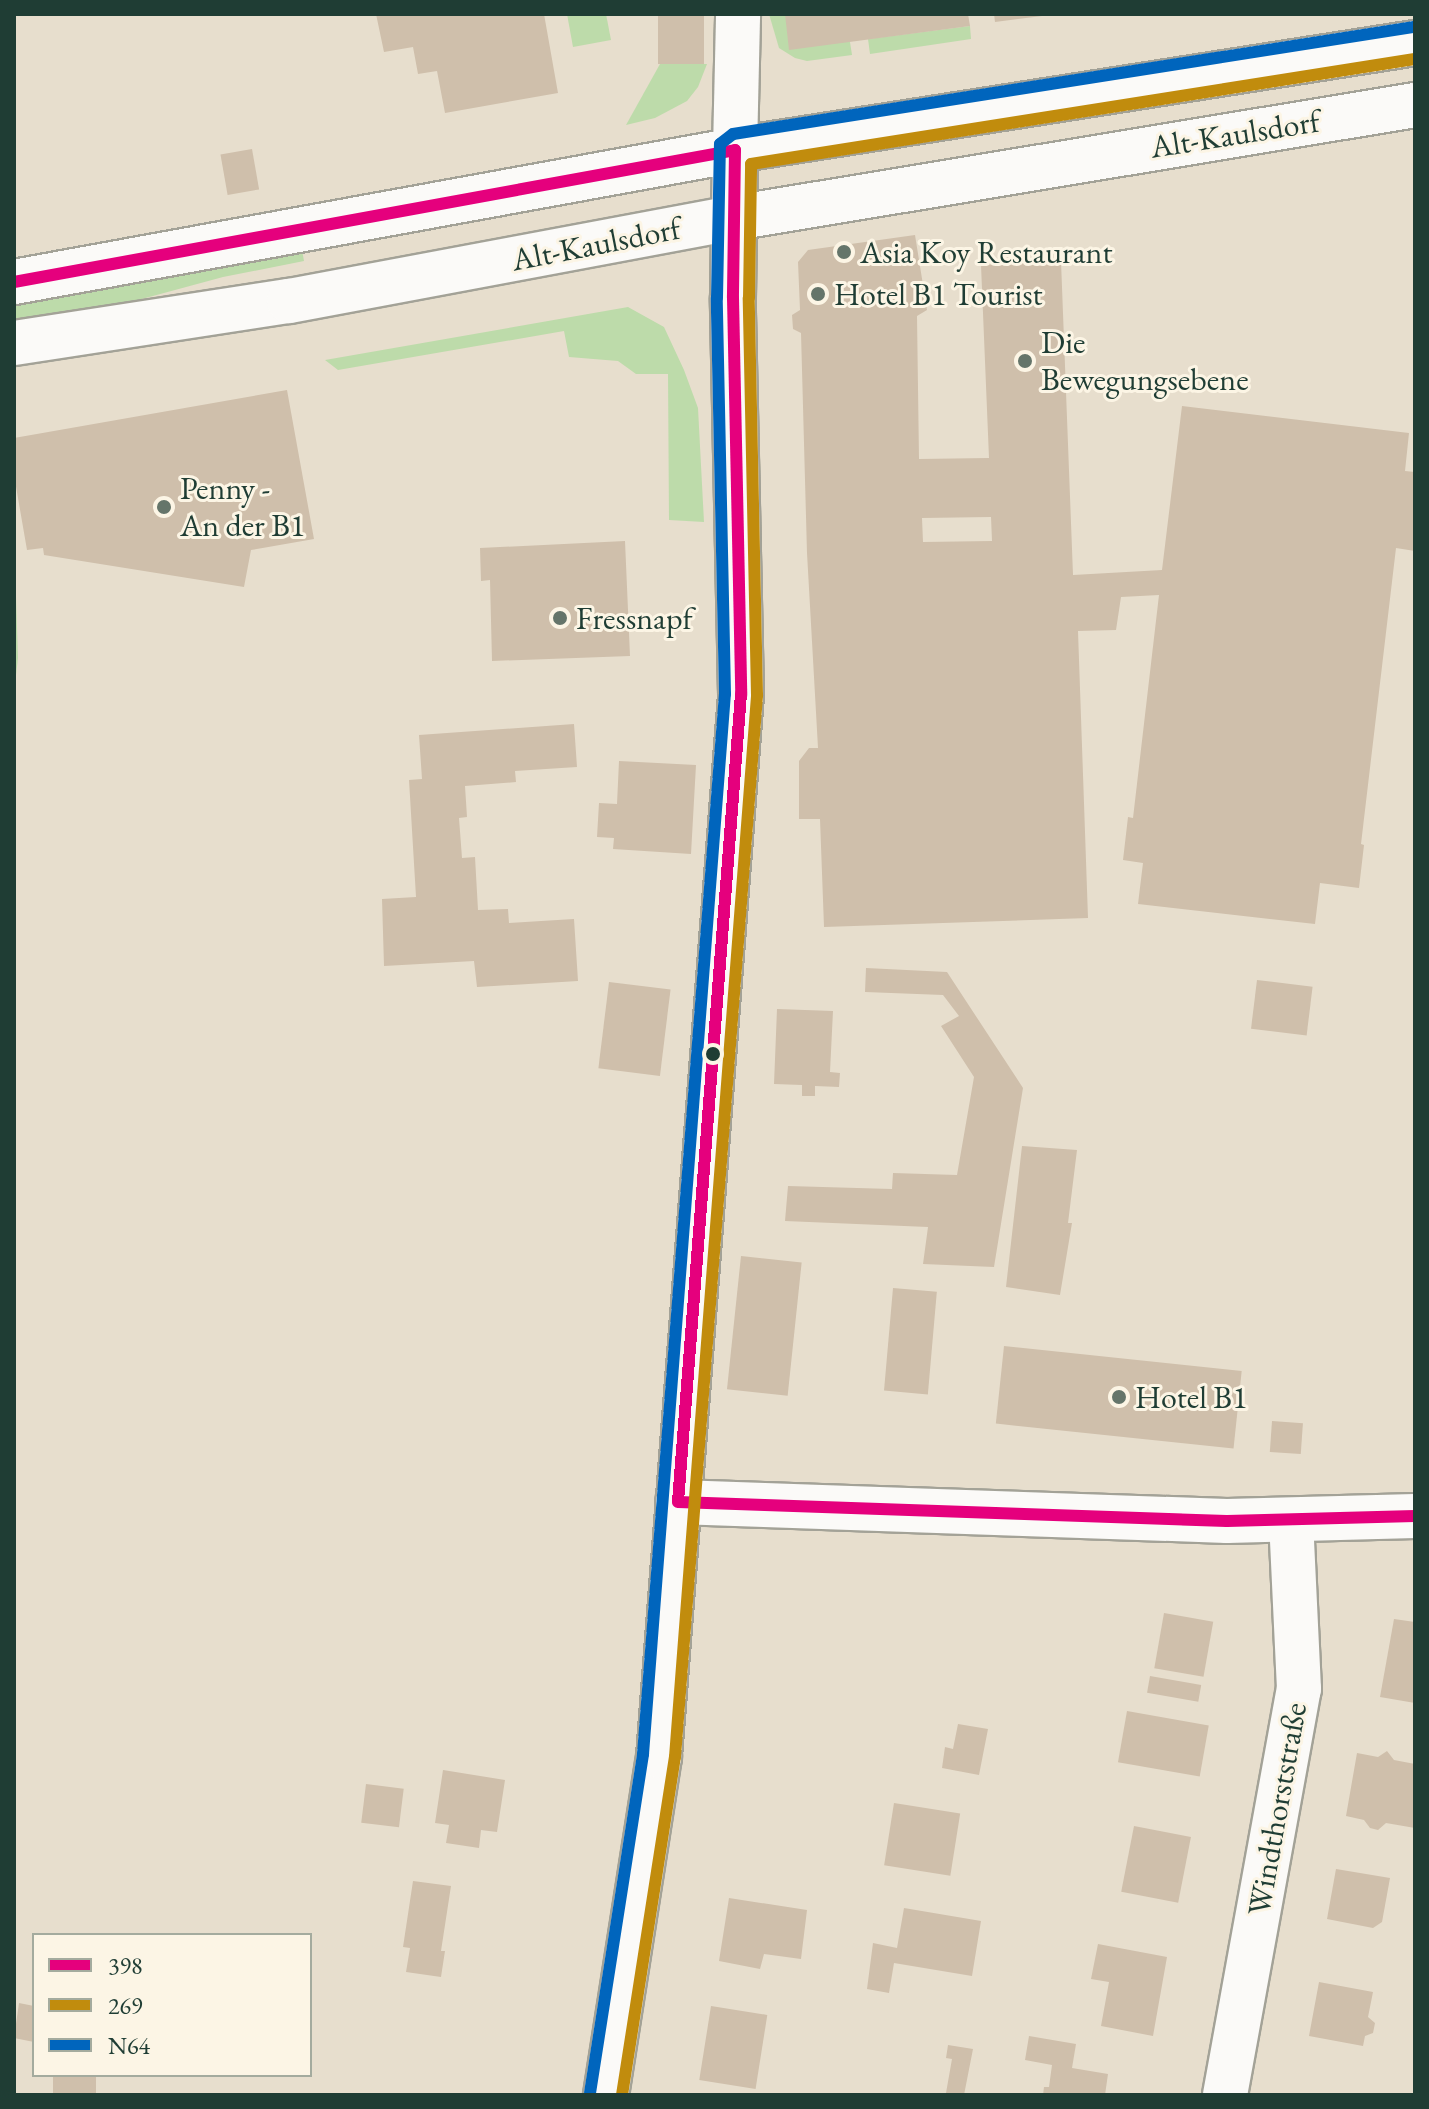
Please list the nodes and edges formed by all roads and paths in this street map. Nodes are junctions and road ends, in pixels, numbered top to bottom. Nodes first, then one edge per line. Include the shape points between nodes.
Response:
1 (738, 14) edge
2 (1415, 43) edge
3 (1415, 105) edge
4 (735, 150) junction
5 (734, 218) junction
6 (14, 282) edge
7 (14, 343) edge
8 (678, 1502) junction
9 (1415, 1516) edge
10 (1291, 1520) junction
11 (606, 2095) edge
12 (1225, 2095) edge

1 - 4 main road
2 - 4 main road, Alt-Kaulsdorf
3 - 5 main road, Alt-Kaulsdorf
4 - 5 main road
4 - 6 main road, Alt-Kaulsdorf
5 - 7 main road, Alt-Kaulsdorf via 289,301
5 - 8 main road via 741,694
8 - 10 main road
8 - 11 main road via 659,1756
9 - 10 main road
10 - 12 main road, Windthorststraße via 1299,1689

